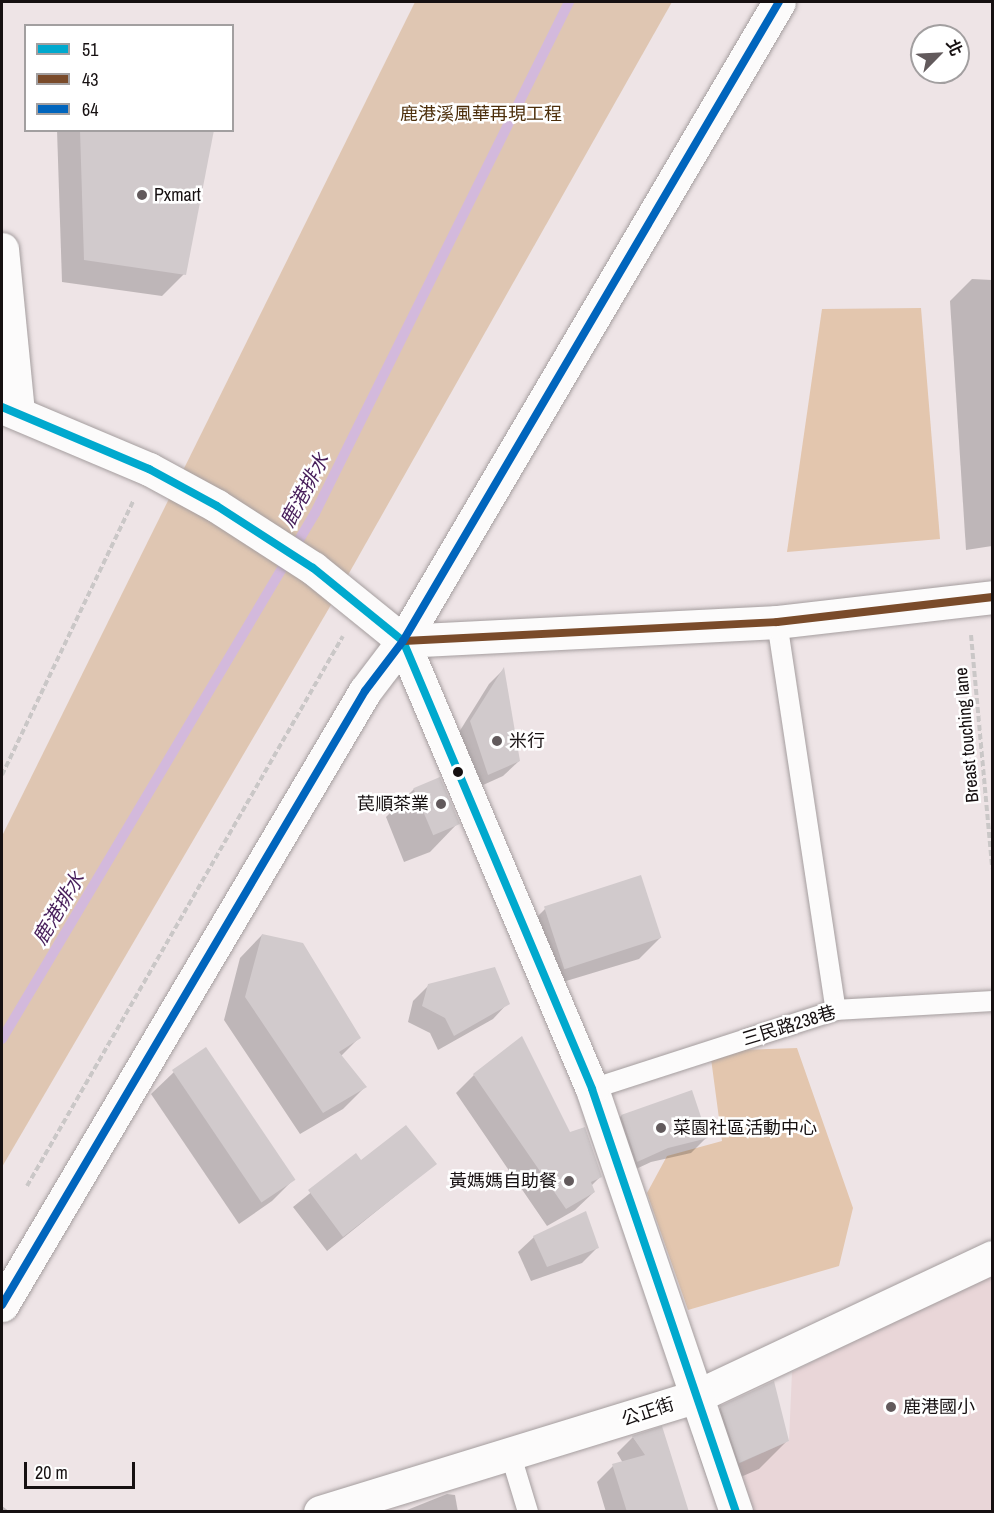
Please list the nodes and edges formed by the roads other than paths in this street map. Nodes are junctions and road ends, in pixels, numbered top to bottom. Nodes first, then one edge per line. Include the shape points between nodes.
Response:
1 (779, 2) edge
2 (2, 249) edge
3 (10, 410) edge
4 (980, 598) edge
5 (777, 622) junction
6 (403, 641) junction
7 (993, 1001) edge
8 (836, 1010) junction
9 (592, 1089) junction
10 (993, 1257) edge
11 (2, 1305) edge
12 (697, 1396) junction
13 (511, 1456) junction
14 (320, 1512) edge
15 (528, 1512) edge
16 (736, 1512) edge

1 - 6 street
2 - 3 street
3 - 6 street via 149,469 217,506 313,568
4 - 5 street
5 - 6 street
5 - 8 lane
6 - 9 street
6 - 11 street via 365,691
7 - 8 lane, 三民路238巷
8 - 9 lane, 三民路238巷
9 - 12 street
10 - 12 street, 公正街
12 - 13 street, 公正街
12 - 16 street
13 - 14 street, 公正街
13 - 15 lane

